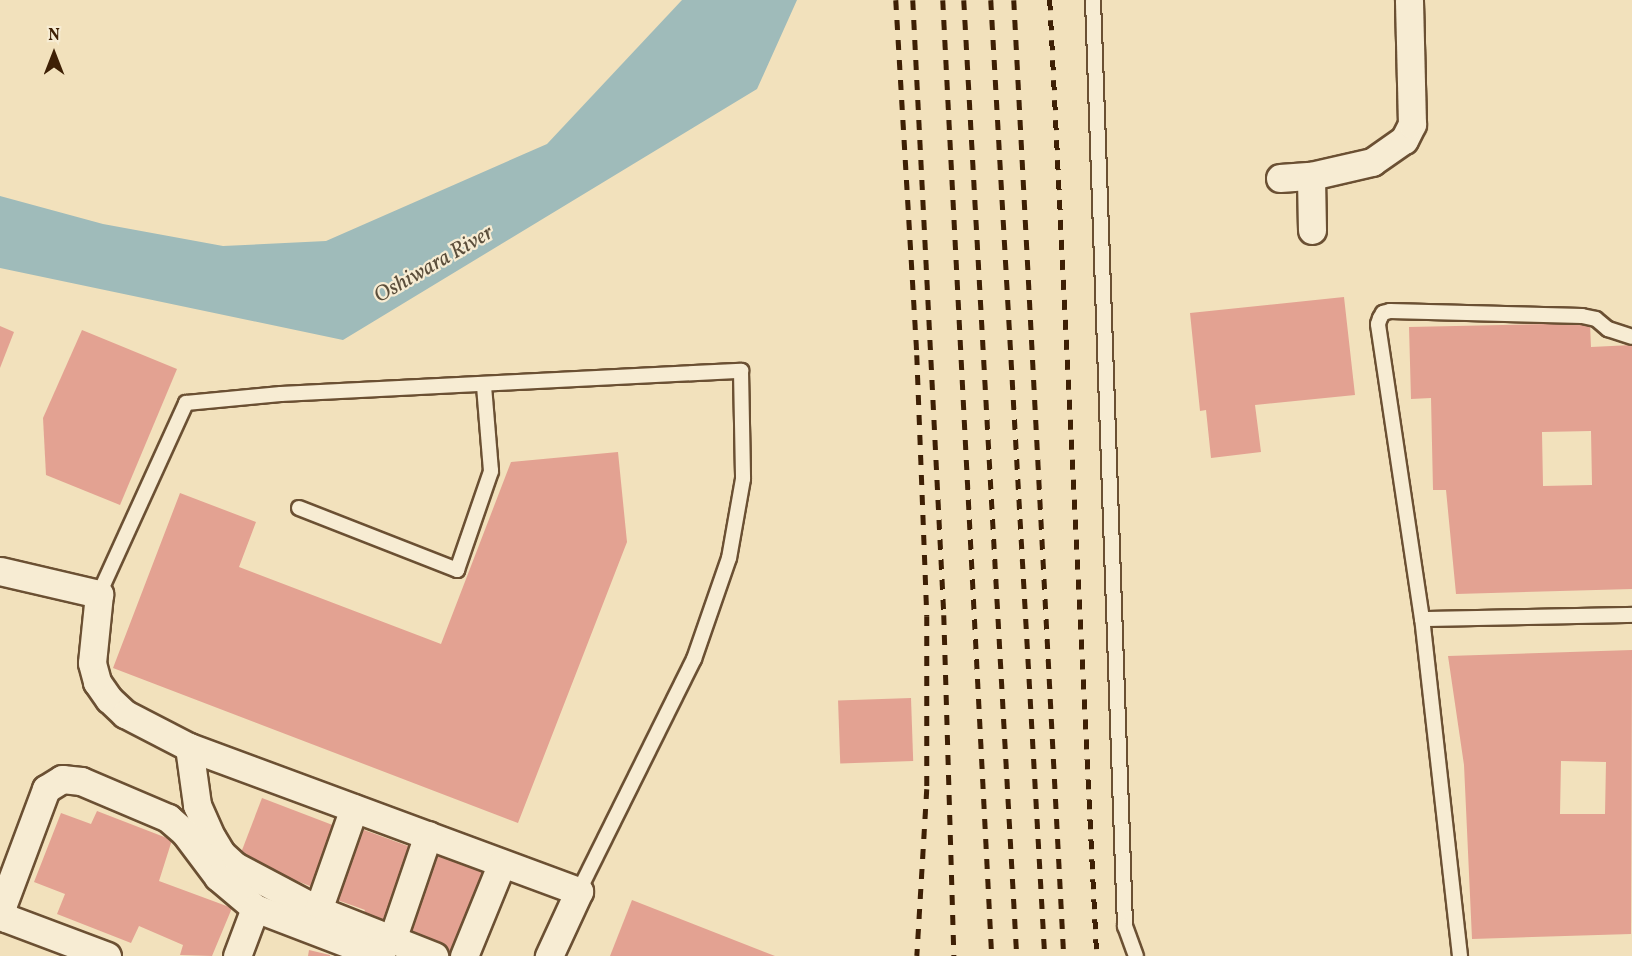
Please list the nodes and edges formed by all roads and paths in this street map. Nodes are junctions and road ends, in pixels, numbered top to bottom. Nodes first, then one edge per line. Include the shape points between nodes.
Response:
1 (1093, 0) edge
2 (1409, 0) edge
3 (1311, 176) junction
4 (1280, 178) dead end
5 (1312, 230) dead end
6 (1632, 337) edge
7 (484, 385) junction
8 (299, 508) dead end
9 (0, 571) edge
10 (99, 594) junction
11 (1632, 615) edge
12 (1422, 619) junction
13 (189, 747) junction
14 (354, 808) junction
15 (428, 835) junction
16 (502, 863) junction
17 (579, 891) junction
18 (255, 908) junction
19 (318, 910) junction
20 (386, 948) edge
21 (107, 956) edge
22 (237, 956) edge
23 (434, 956) edge
24 (464, 956) edge
25 (549, 956) edge
26 (1136, 956) edge
27 (1460, 956) edge

1 - 26 lane via 1125,926
2 - 3 street via 1413,107 1412,124 1404,140 1372,162
3 - 4 street
3 - 5 street
6 - 12 lane via 1582,316 1383,313 1378,324
7 - 8 lane via 491,471 458,570
7 - 10 lane via 281,394 186,403
7 - 17 lane via 741,371 743,479 729,558 694,659
9 - 10 street
10 - 13 street via 92,663 97,682 125,714
11 - 12 lane
12 - 27 lane
13 - 14 street
13 - 19 street via 197,805 221,853 235,866
14 - 15 street
14 - 19 street
15 - 16 street
15 - 20 street
16 - 17 street
16 - 24 street
17 - 25 street
18 - 20 street
18 - 21 street via 218,877 185,833 168,818 81,781 62,779 46,789 2,913 6,918
18 - 22 street
19 - 20 street
20 - 23 street

